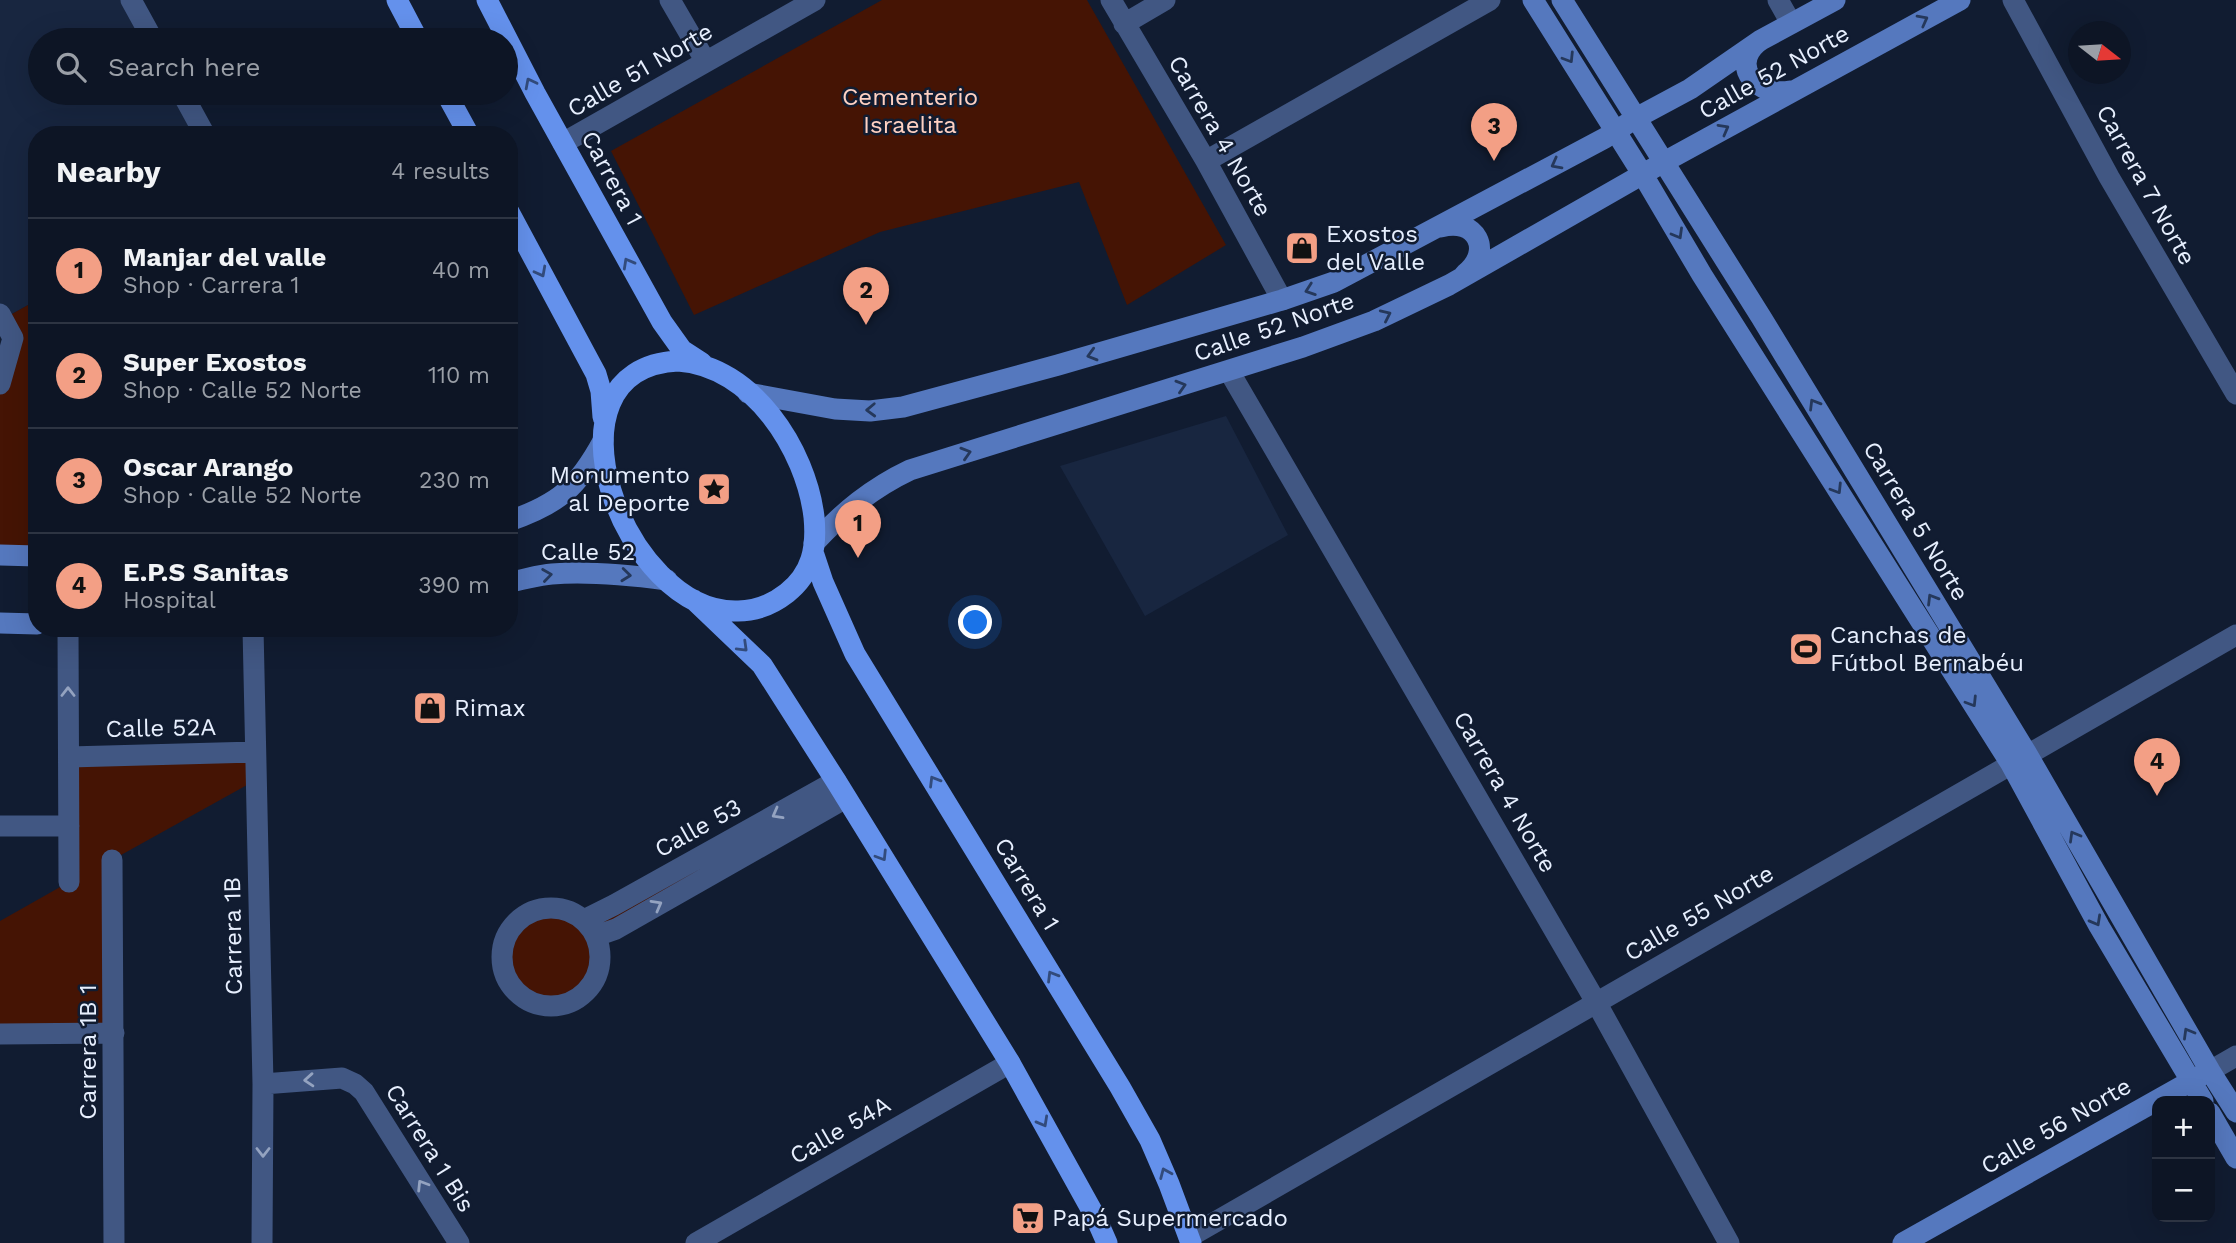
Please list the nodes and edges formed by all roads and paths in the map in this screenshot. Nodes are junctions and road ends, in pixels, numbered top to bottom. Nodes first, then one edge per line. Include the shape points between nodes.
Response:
1 (131, 0) edge
2 (397, 0) edge
3 (487, 0) edge
4 (670, 0) edge
5 (815, 0) edge
6 (1111, 0) edge
7 (1165, 0) edge
8 (1490, 0) edge
9 (1533, 0) edge
10 (1562, 0) edge
11 (1778, 0) edge
12 (1835, 0) edge
13 (1960, 0) edge
14 (2013, 0) edge
15 (1791, 23) junction
16 (1124, 24) junction
17 (146, 28) edge
18 (412, 28) edge
19 (502, 28) edge
20 (1761, 40) junction
21 (518, 58) edge
22 (706, 62) junction
23 (1792, 91) junction
24 (189, 105) edge
25 (453, 105) edge
26 (1640, 125) junction
27 (200, 126) edge
28 (464, 126) edge
29 (1615, 131) junction
30 (563, 143) junction
31 (1206, 161) junction
32 (1664, 162) junction
33 (1639, 168) junction
34 (518, 229) edge
35 (1433, 229) junction
36 (1450, 285) junction
37 (1282, 300) junction
38 (0, 314) edge
39 (708, 367) junction
40 (1229, 371) junction
41 (0, 384) edge
42 (748, 393) junction
43 (2236, 394) edge
44 (603, 432) junction
45 (518, 518) edge
46 (814, 549) junction
47 (0, 555) edge
48 (28, 556) edge
49 (518, 580) edge
50 (667, 580) junction
51 (694, 600) junction
52 (0, 623) edge
53 (28, 624) edge
54 (2236, 635) edge
55 (68, 637) edge
56 (253, 637) edge
57 (255, 752) junction
58 (69, 757) junction
59 (2019, 759) junction
60 (841, 789) junction
61 (0, 826) edge
62 (69, 826) junction
63 (112, 860) dead end
64 (69, 882) dead end
65 (590, 928) junction
66 (1596, 1002) junction
67 (114, 1033) junction
68 (0, 1034) edge
69 (2236, 1056) edge
70 (1010, 1062) junction
71 (2210, 1071) junction
72 (2190, 1080) junction
73 (263, 1084) junction
74 (2200, 1096) edge
75 (2236, 1112) edge
76 (2215, 1122) edge
77 (2236, 1158) edge
78 (1190, 1240) edge
79 (114, 1243) edge
80 (262, 1243) edge
81 (459, 1243) edge
82 (696, 1243) edge
83 (1107, 1243) edge
84 (1729, 1243) edge
85 (1903, 1243) edge

1 - 17 street
2 - 18 main road
19 -> 3 main road, Carrera 1
4 - 22 street
5 - 22 street, Calle 51 Norte
6 - 16 street, Carrera 4 Norte
7 - 16 street
8 - 31 street
9 -> 29 main road, Carrera 5 Norte
10 - 26 main road, Carrera 5 Norte
11 - 15 street
12 - 15 main road, Calle 52 Norte
23 -> 13 main road, Calle 52 Norte
14 - 43 street, Carrera 7 Norte via 2109,177
15 - 20 main road, Calle 52 Norte
16 - 31 street, Carrera 4 Norte
20 - 23 main road via 1747,58 1753,82 1775,93
20 - 26 main road, Calle 52 Norte
30 -> 21 main road, Carrera 1
22 - 30 street, Calle 51 Norte
32 -> 23 main road, Calle 52 Norte
24 - 27 street
25 - 28 main road
26 - 29 main road, Calle 52 Norte
26 - 32 main road, Carrera 5 Norte
26 - 33 main road
29 - 33 main road, Carrera 5 Norte
29 -> 35 main road, Calle 52 Norte
39 -> 30 main road, Carrera 1 via 682,350 662,322
31 - 37 street, Carrera 4 Norte
32 - 33 main road, Calle 52 Norte
59 -> 32 main road, Carrera 5 Norte via 1761,317
33 - 36 main road, Calle 52 Norte via 1583,209
33 -> 59 main road, Carrera 5 Norte via 1702,275
34 -> 44 main road via 596,374
35 - 36 main road via 1458,224 1471,230 1479,243 1476,264
35 -> 37 main road, Calle 52 Norte via 1334,282
40 -> 36 main road, Calle 52 Norte via 1374,321
37 -> 42 main road, Calle 52 Norte via 903,407 835,409
38 - 41 street via 13,338
39 - 42 main road
39 - 44 main road via 678,361 646,368 619,389
46 -> 40 main road, Calle 52 Norte via 833,523 867,494 910,470
40 - 66 street, Carrera 4 Norte
42 - 46 main road via 781,429 802,468 812,505
44 - 45 main road, Calle 52 via 589,467 559,499
44 - 50 main road via 607,477 618,511 643,555
46 - 51 main road via 800,580 766,606 737,612
78 -> 46 main road, Carrera 1 via 1150,1140 1121,1087 855,654
47 - 48 main road
49 -> 50 main road, Calle 52 via 585,573
50 - 51 main road
51 -> 60 main road via 762,665
52 - 53 main road
54 - 59 street, Calle 55 Norte
58 -> 55 street
56 - 57 street, Carrera 1B
57 - 58 street, Calle 52A
57 - 73 street, Carrera 1B
58 - 62 street
59 - 66 street, Calle 55 Norte
71 -> 59 main road, Carrera 5 Norte
59 -> 72 main road, Carrera 5 Norte via 2099,926
60 - 65 street, Calle 53 via 616,929
60 -> 70 main road
61 - 62 street
62 - 64 street
63 - 67 street, Carrera 1B 1
65 - 65 street via 574,913 550,907 517,921 502,954 513,989 534,1003 559,1006 571,1002 591,986 597,974 600,948
66 - 78 street, Calle 55 Norte
66 - 84 street, Carrera 4 Norte
67 - 68 street
67 - 79 street, Carrera 1B 1
69 - 71 street, Calle 56 Norte
70 - 82 street, Calle 54A
70 -> 83 main road
71 - 72 main road, Calle 56 Norte
71 - 75 main road, Carrera 5 Norte
72 - 74 main road, Carrera 5 Norte
72 - 85 main road, Calle 56 Norte
73 -> 80 street, Carrera 1B
81 -> 73 street, Carrera 1 Bis via 355,1083 342,1078
76 - 77 main road

